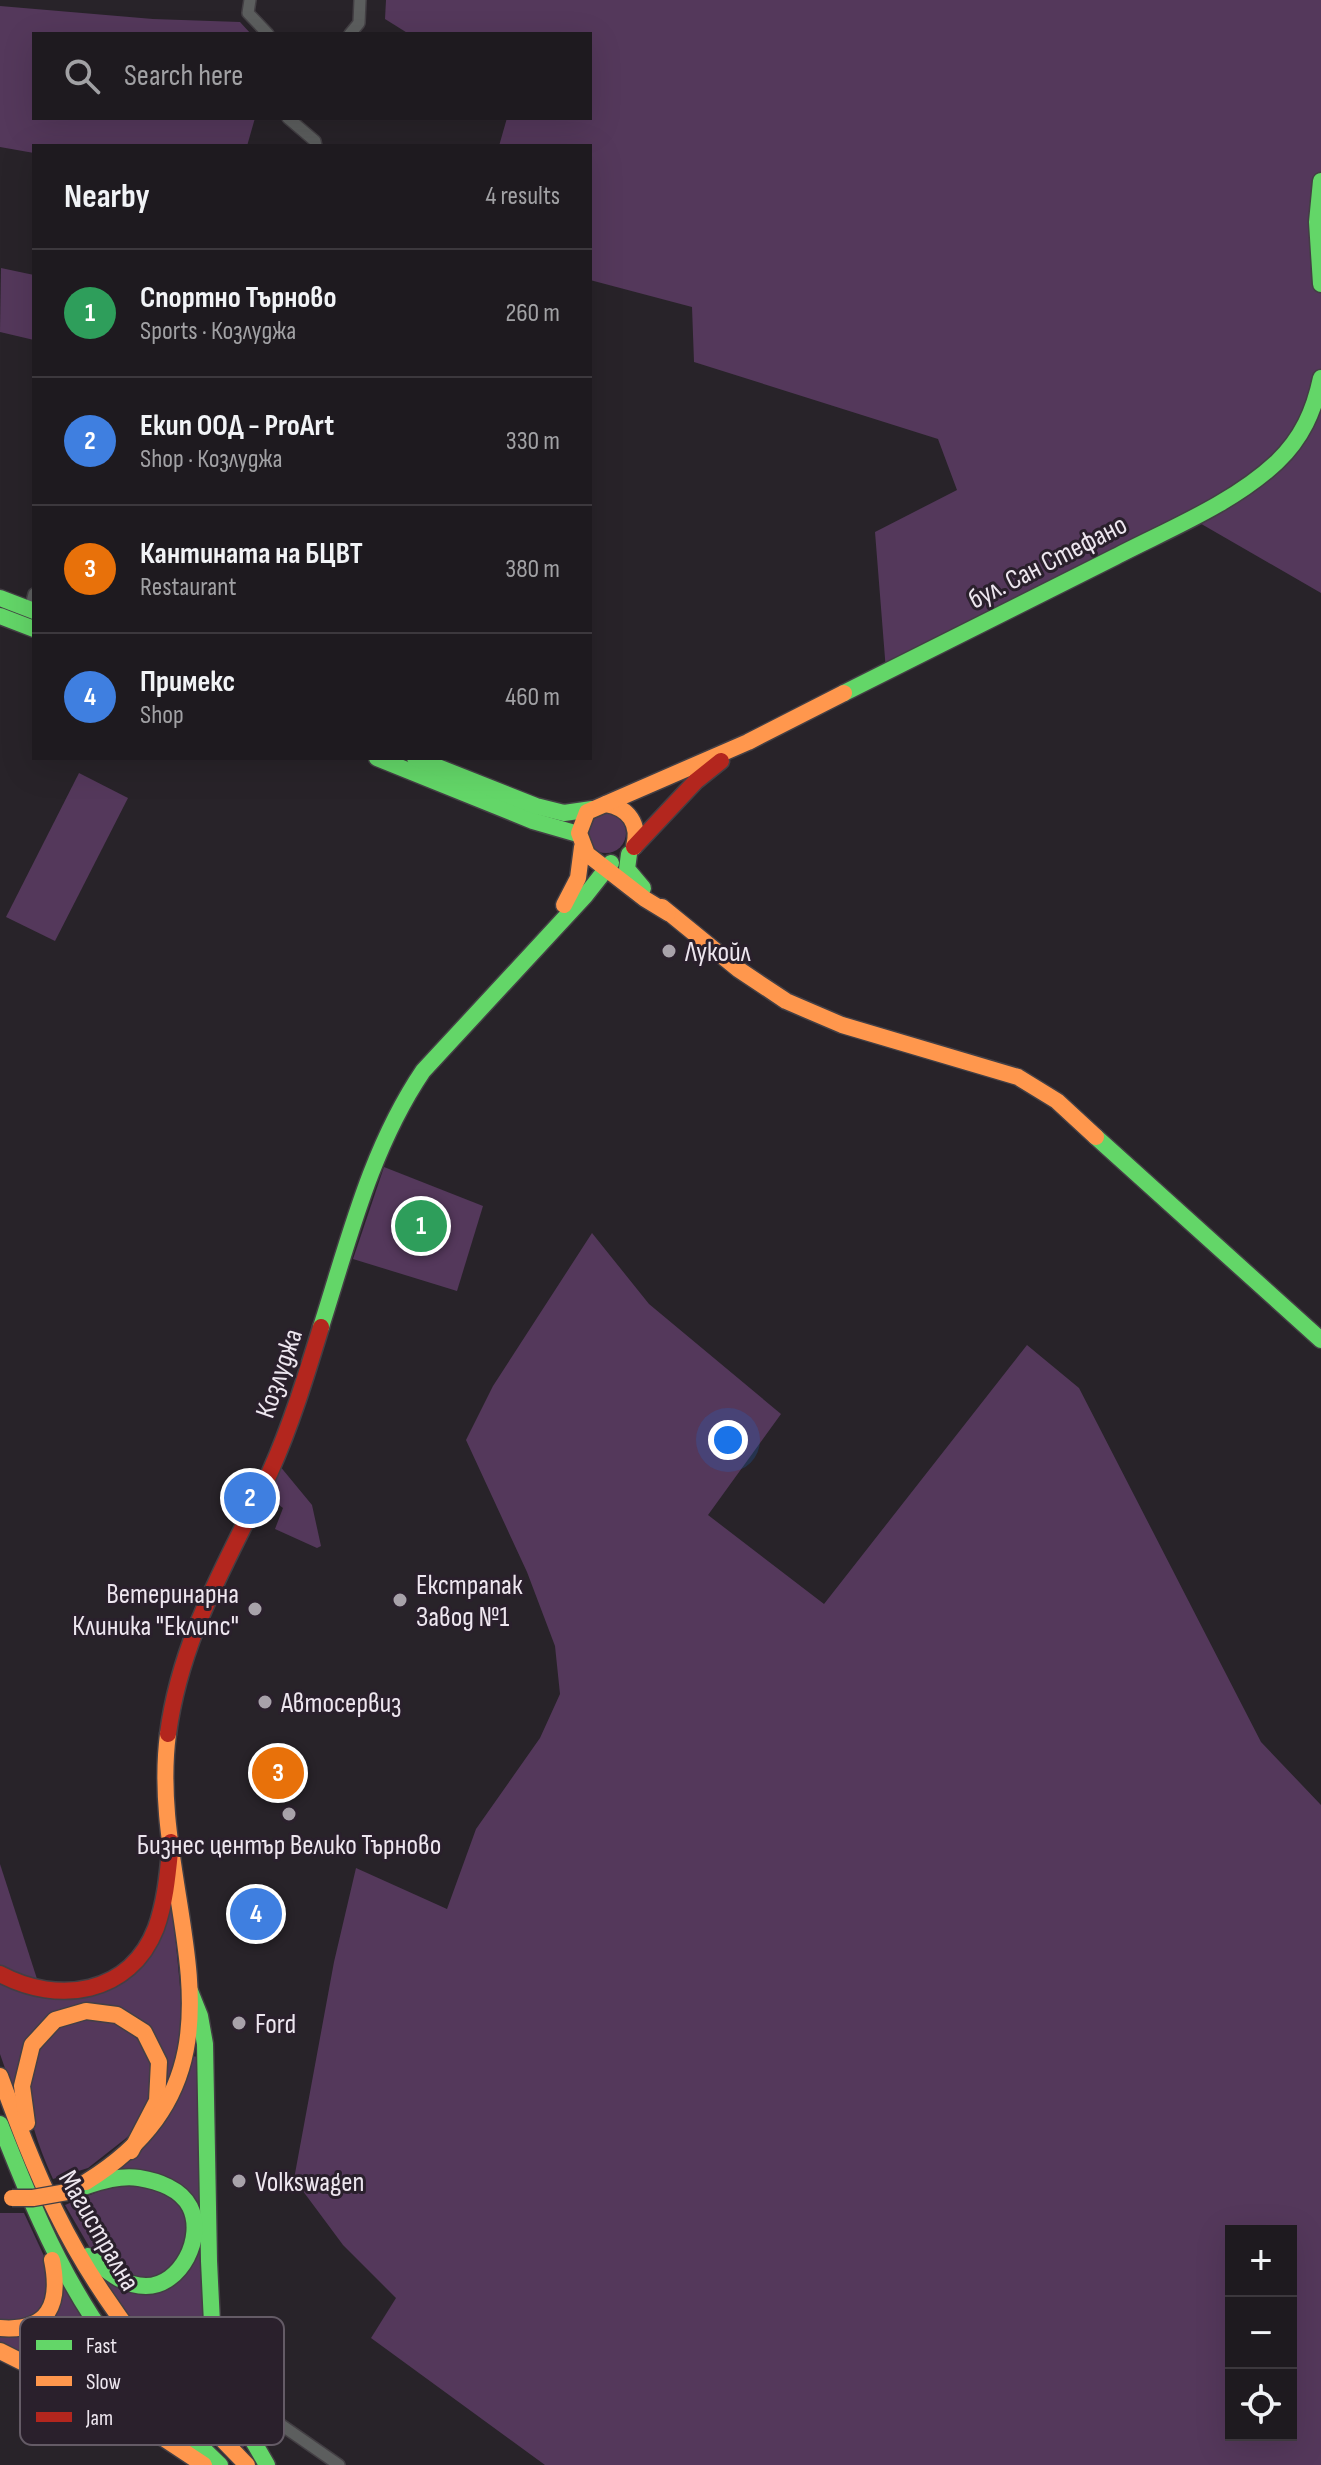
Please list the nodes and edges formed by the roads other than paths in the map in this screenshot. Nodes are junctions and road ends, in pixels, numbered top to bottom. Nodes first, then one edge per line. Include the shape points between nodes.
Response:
1 (250, 0) edge
2 (360, 0) edge
3 (266, 32) edge
4 (352, 32) edge
5 (290, 120) edge
6 (316, 144) edge
7 (1321, 181) edge
8 (1321, 284) edge
9 (1321, 378) edge
10 (0, 598) edge
11 (32, 605) edge
12 (0, 616) edge
13 (32, 628) edge
14 (748, 742) junction
15 (382, 760) edge
16 (420, 760) edge
17 (599, 806) junction
18 (580, 841) junction
19 (631, 850) junction
20 (604, 864) junction
21 (668, 913) junction
22 (525, 958) junction
23 (1321, 1340) edge
24 (171, 1842) junction
25 (0, 1974) edge
26 (190, 1991) junction
27 (187, 2050) junction
28 (205, 2053) junction
29 (0, 2076) edge
30 (0, 2124) edge
31 (0, 2141) edge
32 (131, 2151) junction
33 (29, 2175) junction
34 (67, 2192) junction
35 (4, 2199) edge
36 (56, 2210) junction
37 (39, 2215) junction
38 (43, 2317) edge
39 (93, 2317) edge
40 (121, 2317) edge
41 (211, 2317) edge
42 (0, 2328) edge
43 (20, 2329) edge
44 (0, 2351) edge
45 (20, 2360) edge
46 (284, 2427) edge
47 (177, 2445) edge
48 (201, 2445) edge
49 (228, 2445) edge
50 (254, 2445) edge
51 (204, 2465) edge
52 (220, 2465) edge
53 (247, 2465) edge
54 (267, 2465) edge
55 (339, 2465) edge

1 - 3 street via 248,13
2 - 4 street via 359,23
5 - 6 street
7 - 8 main road
9 - 14 main road, бул. Сан Стефано via 1312,419 1276,463 1252,482 1192,518
10 - 11 main road
12 - 13 main road
14 - 17 main road, бул. Сан Стефано
14 - 19 main road, бул. Сан Стефано via 696,781
15 - 18 main road
16 - 17 main road via 536,806 564,813
17 - 18 main road via 583,817
17 - 19 main road via 620,807 632,817 637,832
18 - 20 main road
18 - 22 main road, Козлуджа via 574,892
19 - 20 main road
19 - 21 main road via 627,869
20 - 21 main road
20 - 22 main road, Козлуджа via 585,896
21 - 23 main road via 738,969 797,1006 1040,1088
22 - 24 main road, Козлуджа via 423,1071 373,1161 280,1447 212,1584 182,1666 166,1743
24 - 25 main road via 158,1924 144,1950 120,1974 63,1993 29,1988
24 - 26 main road
26 - 27 main road
26 - 28 main road via 199,2008
27 - 28 main road
27 - 32 main road via 166,2107
28 - 41 main road
29 - 33 main road, Магистрална
30 - 33 main road
31 - 33 main road
32 - 33 main road via 161,2092 157,2052 129,2020 107,2011 79,2011 41,2033 28,2052 22,2092
32 - 34 main road
33 - 36 main road, Магистрална
33 - 37 main road
34 - 35 main road, bridge
34 - 36 main road via 127,2178 164,2185 191,2210 196,2237 190,2255 180,2270 160,2283 125,2284 90,2259
36 - 40 main road, Магистрална
37 - 38 main road via 57,2280 55,2298
37 - 39 main road
42 - 43 main road
44 - 45 main road
46 - 55 street
47 - 51 main road
48 - 52 main road
49 - 53 main road, Магистрална
50 - 54 main road

